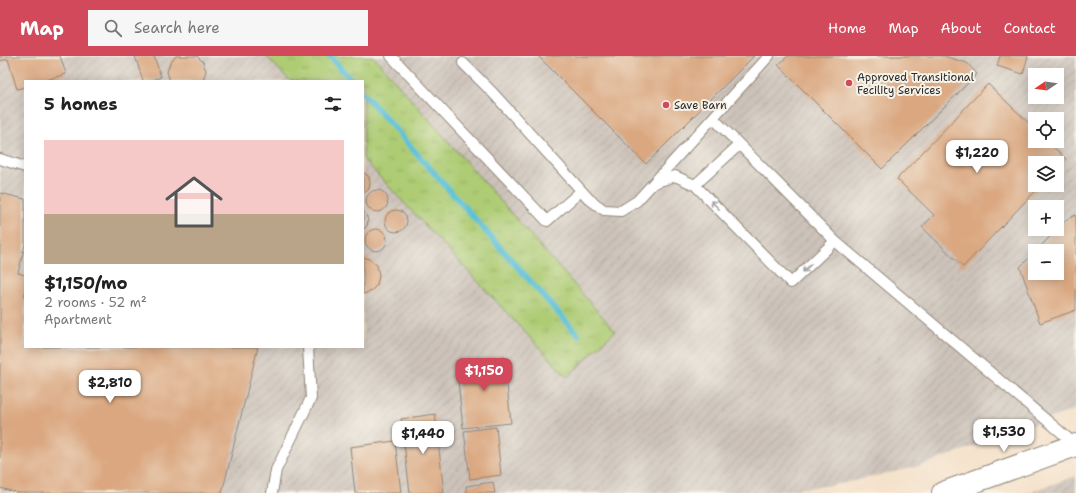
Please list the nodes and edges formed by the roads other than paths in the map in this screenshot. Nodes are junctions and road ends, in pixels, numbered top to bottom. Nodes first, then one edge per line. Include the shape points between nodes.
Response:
1 (391, 56) edge
2 (769, 56) edge
3 (463, 64) dead end
4 (713, 118) junction
5 (739, 145) junction
6 (0, 159) edge
7 (24, 167) edge
8 (654, 183) junction
9 (695, 185) junction
10 (581, 191) junction
11 (835, 241) junction
12 (308, 348) edge
13 (1076, 445) edge
14 (272, 493) edge
15 (943, 493) edge

1 - 10 lane via 546,222
2 - 4 lane
3 - 10 lane via 493,93
4 - 5 lane
4 - 8 lane
5 - 9 lane
5 - 11 lane
6 - 7 lane
8 - 9 lane via 674,176
8 - 10 lane via 637,201 621,211 604,210
11 -> 9 lane via 791,283
11 - 13 lane
12 - 14 lane via 312,398 276,470
13 - 15 main road

